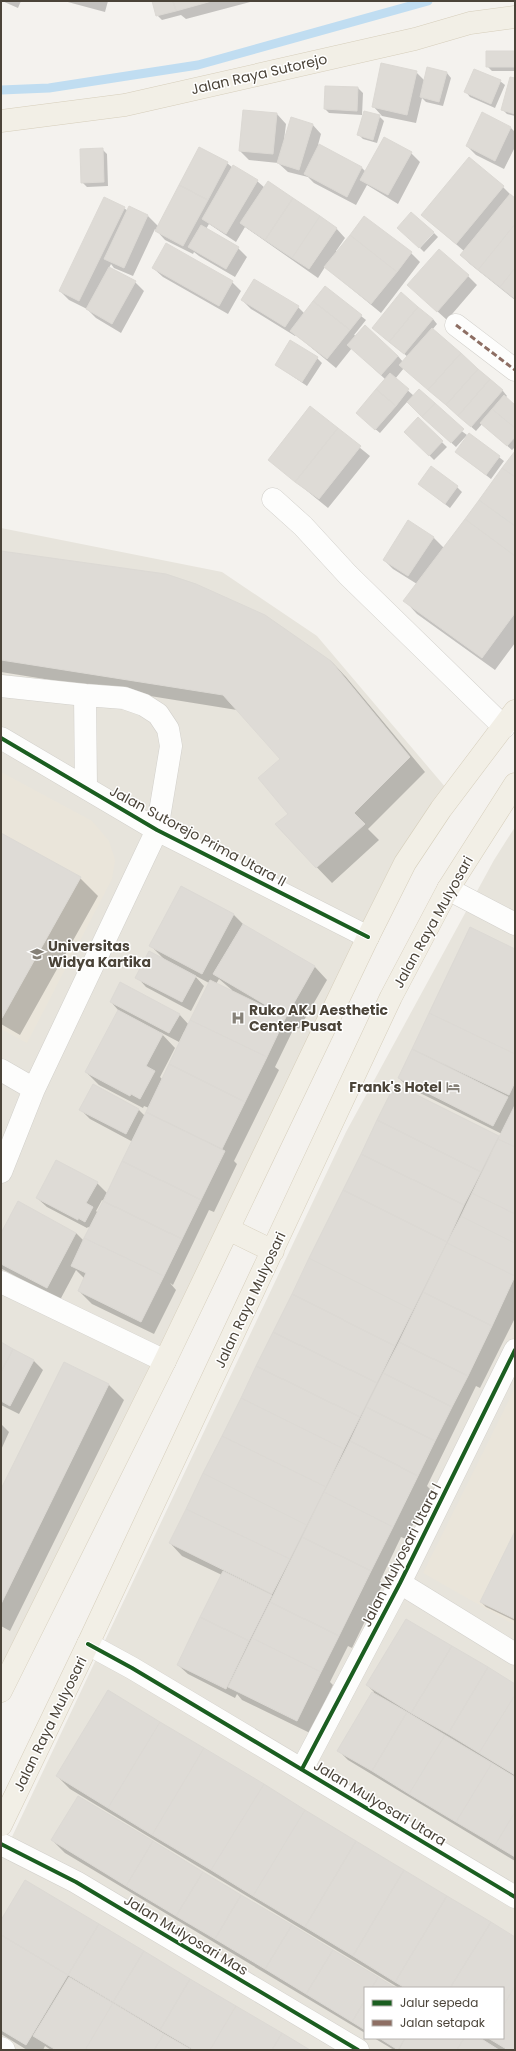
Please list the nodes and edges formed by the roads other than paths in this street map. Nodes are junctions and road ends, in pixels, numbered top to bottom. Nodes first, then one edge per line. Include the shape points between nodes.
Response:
1 (515, 17) edge
2 (1, 120) edge
3 (456, 325) dead end
4 (515, 370) edge
5 (273, 499) dead end
6 (1, 686) edge
7 (84, 695) junction
8 (510, 719) edge
9 (1, 738) edge
10 (515, 784) edge
11 (86, 787) junction
12 (157, 830) junction
13 (448, 889) junction
14 (515, 924) edge
15 (368, 937) junction
16 (1, 1070) edge
17 (34, 1089) junction
18 (1, 1172) edge
19 (228, 1229) junction
20 (273, 1251) junction
21 (1, 1282) edge
22 (515, 1350) edge
23 (165, 1361) junction
24 (400, 1583) junction
25 (88, 1644) junction
26 (515, 1654) edge
27 (1, 1691) edge
28 (302, 1769) junction
29 (1, 1825) edge
30 (1, 1844) edge
31 (515, 1897) edge
32 (1, 2048) edge
33 (4, 2050) edge
34 (358, 2050) edge

1 - 2 main road, Jalan Raya Sutorejo via 470,22 415,39 125,105
3 - 4 street
5 - 8 street via 303,526 348,575
6 - 7 street
7 - 11 street
7 - 12 street via 124,698 144,705 158,714 168,729 171,746
8 - 15 main road via 405,863
9 - 11 street, Jalan Sutorejo Prima Utara II
10 - 13 main road, Jalan Raya Mulyosari
11 - 12 street, Jalan Sutorejo Prima Utara II
12 - 15 street, Jalan Sutorejo Prima Utara II
12 - 17 street
13 - 14 street
13 - 20 main road, Jalan Raya Mulyosari via 391,997
15 - 19 main road
16 - 17 street
17 - 18 street
19 - 20 main road
19 - 23 main road
20 - 25 main road, Jalan Raya Mulyosari
21 - 23 street
22 - 24 street, Jalan Mulyosari Utara I
23 - 27 main road
24 - 26 street
24 - 28 street, Jalan Mulyosari Utara I
25 - 28 street, Jalan Mulyosari Utara
25 - 29 main road, Jalan Raya Mulyosari
28 - 31 street, Jalan Mulyosari Utara
30 - 34 street, Jalan Mulyosari Mas via 76,1882
32 - 33 street

